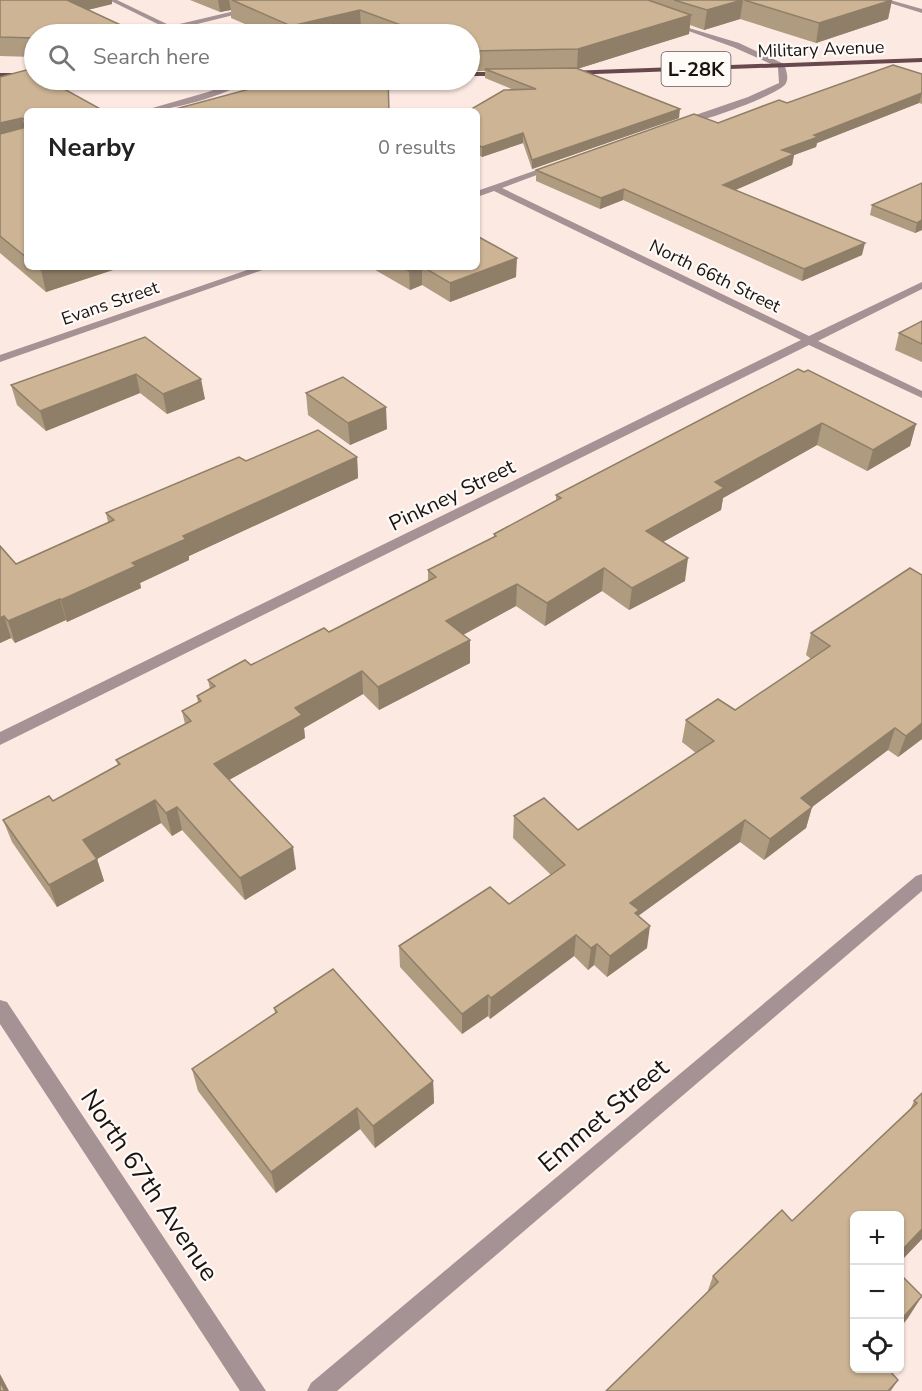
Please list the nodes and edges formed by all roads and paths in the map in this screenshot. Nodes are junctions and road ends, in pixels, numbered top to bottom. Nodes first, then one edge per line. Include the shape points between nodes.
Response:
1 (112, 0) edge
2 (291, 0) edge
3 (883, 0) edge
4 (922, 11) edge
5 (657, 19) edge
6 (163, 24) edge
7 (188, 24) edge
8 (922, 60) edge
9 (781, 66) junction
10 (560, 73) edge
11 (480, 74) edge
12 (514, 74) edge
13 (0, 75) edge
14 (24, 75) edge
15 (221, 90) edge
16 (157, 108) edge
17 (669, 127) edge
18 (560, 165) edge
19 (494, 188) junction
20 (480, 193) edge
21 (257, 270) edge
22 (922, 285) edge
23 (810, 340) junction
24 (0, 359) edge
25 (922, 395) edge
26 (0, 740) edge
27 (922, 881) edge
28 (0, 1008) edge
29 (254, 1391) edge
30 (319, 1391) edge

1 - 6 street
2 - 7 street
3 - 4 street
5 - 9 street via 736,45
8 - 9 main road, Military Avenue / L-28K
9 - 10 main road, Military Avenue / L-28K
9 - 17 street via 783,81 774,89
11 - 12 main road
13 - 14 main road
15 - 16 street
18 - 19 street
19 - 20 street
19 - 23 street, North 66th Street
21 - 24 street, Evans Street
22 - 23 street, Pinkney Street
23 - 25 street, North 66th Street
23 - 26 street, Pinkney Street
27 - 30 street, Emmet Street
28 - 29 street, North 67th Avenue

